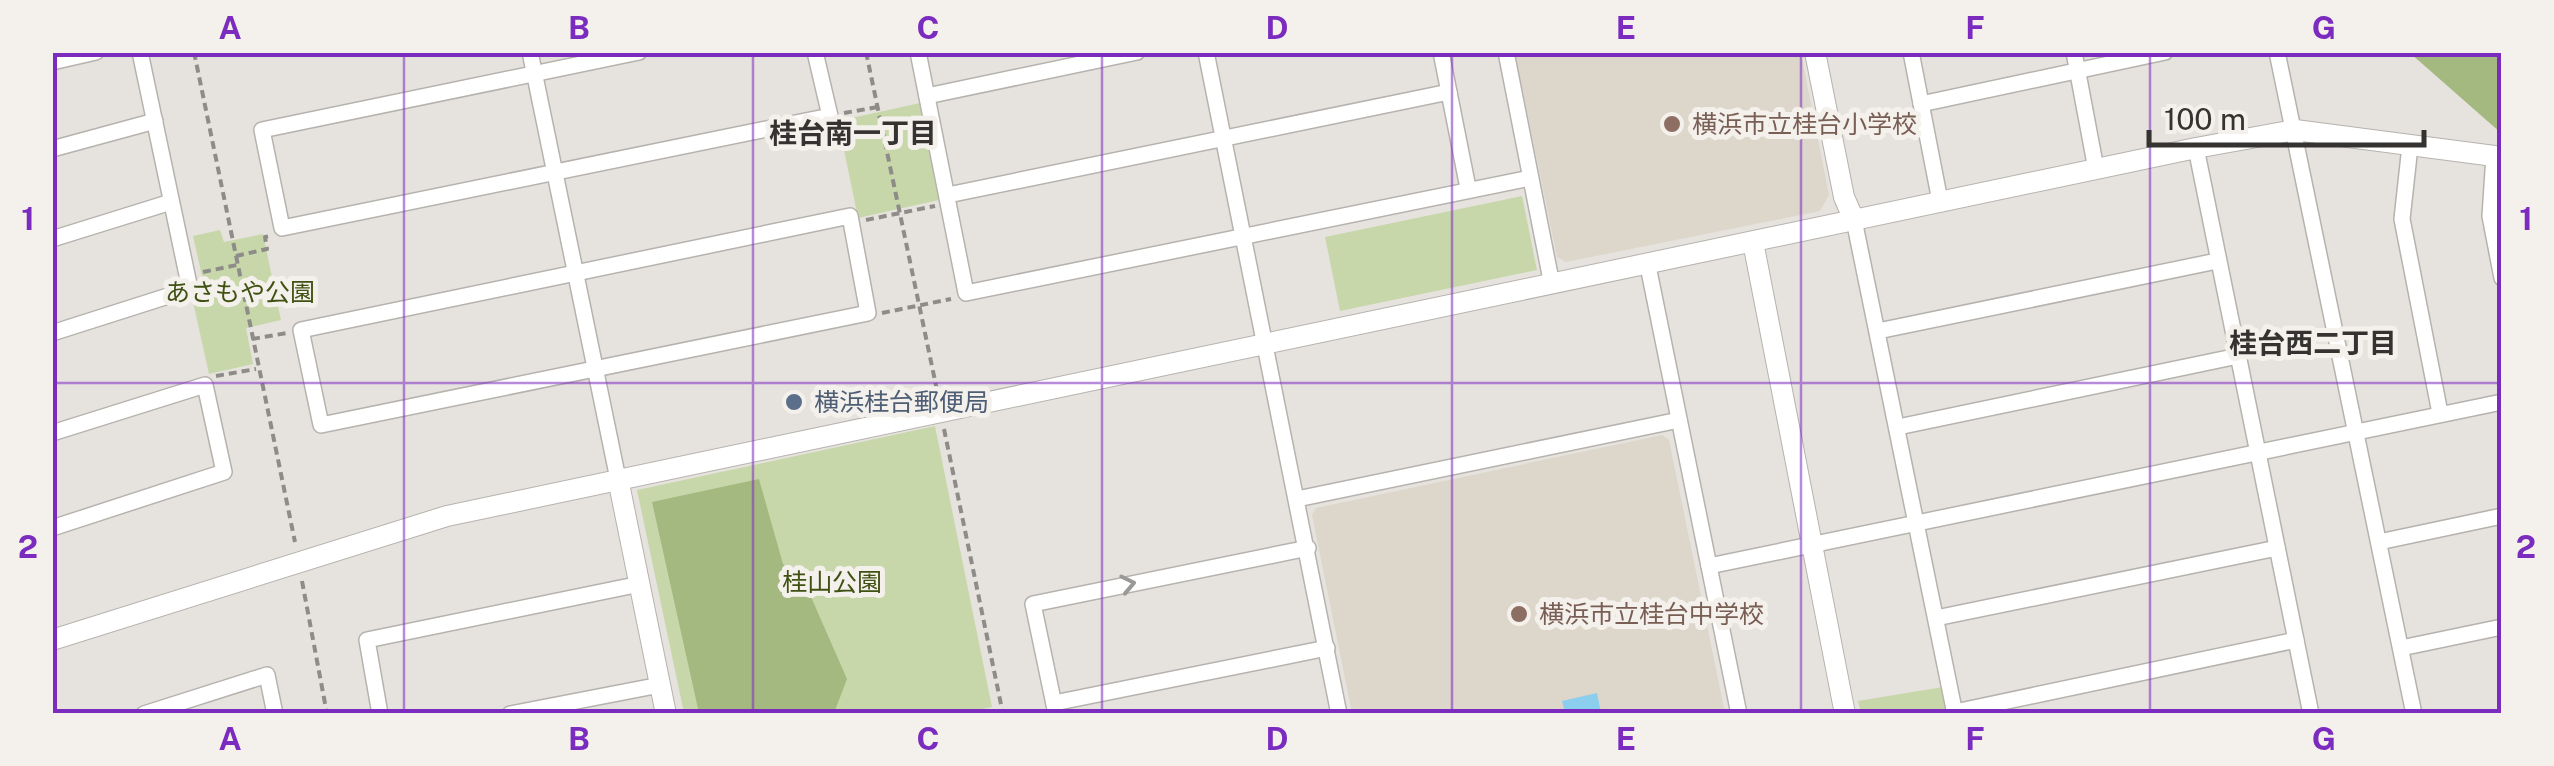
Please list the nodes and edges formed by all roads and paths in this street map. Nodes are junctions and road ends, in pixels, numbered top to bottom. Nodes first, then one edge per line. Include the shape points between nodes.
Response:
1 (96, 52) edge
2 (140, 52) edge
3 (194, 52) edge
4 (530, 52) edge
5 (639, 52) edge
6 (815, 52) edge
7 (866, 52) edge
8 (918, 52) edge
9 (1137, 52) edge
10 (1206, 52) edge
11 (1441, 52) edge
12 (1506, 52) edge
13 (1815, 52) edge
14 (1911, 52) edge
15 (2074, 52) edge
16 (2164, 52) edge
17 (2277, 52) edge
18 (52, 62) edge
19 (2078, 71) junction
20 (535, 74) junction
21 (1449, 92) junction
22 (927, 96) junction
23 (1922, 104) junction
24 (878, 107) junction
25 (830, 116) junction
26 (155, 121) junction
27 (2295, 130) junction
28 (1224, 139) junction
29 (2410, 146) junction
30 (2196, 148) junction
31 (52, 149) edge
32 (2498, 157) edge
33 (2096, 169) junction
34 (555, 172) junction
35 (1530, 178) junction
36 (1468, 188) junction
37 (949, 199) junction
38 (1940, 201) junction
39 (171, 202) junction
40 (900, 213) junction
41 (1854, 220) junction
42 (852, 223) junction
43 (1242, 238) junction
44 (52, 239) edge
45 (1753, 242) junction
46 (268, 250) dead end
47 (235, 256) junction
48 (2217, 262) junction
49 (237, 265) junction
50 (1648, 266) junction
51 (575, 270) junction
52 (188, 275) junction
53 (2502, 278) edge
54 (1552, 285) junction
55 (966, 293) junction
56 (919, 305) junction
57 (868, 313) junction
58 (301, 330) junction
59 (1878, 331) junction
60 (52, 333) edge
61 (250, 340) junction
62 (1263, 345) junction
63 (2238, 356) junction
64 (257, 369) junction
65 (595, 369) junction
66 (205, 386) junction
67 (2502, 402) edge
68 (941, 411) junction
69 (2440, 413) junction
70 (1679, 420) junction
71 (1898, 426) junction
72 (2356, 431) junction
73 (52, 433) edge
74 (2257, 451) junction
75 (618, 479) junction
76 (1296, 499) junction
77 (2502, 516) edge
78 (1916, 522) junction
79 (52, 528) edge
80 (2379, 542) junction
81 (1810, 543) junction
82 (1308, 548) junction
83 (2277, 548) junction
84 (298, 561) junction
85 (1709, 566) junction
86 (640, 584) junction
87 (1936, 618) junction
88 (2502, 628) edge
89 (52, 640) edge
90 (2296, 640) junction
91 (1326, 648) junction
92 (2401, 648) junction
93 (660, 685) junction
94 (1055, 708) edge
95 (1002, 712) edge
96 (1955, 713) edge
97 (144, 714) edge
98 (275, 714) edge
99 (327, 714) edge
100 (380, 714) edge
101 (510, 714) edge
102 (666, 714) edge
103 (989, 714) edge
104 (1340, 714) edge
105 (1739, 714) edge
106 (1846, 714) edge
107 (2311, 714) edge
108 (2414, 714) edge

1 - 18 street
2 - 26 street
3 - 47 path
4 - 20 street
5 - 20 street
6 - 25 street
7 - 24 path
8 - 22 street
9 - 22 street
10 - 28 street
11 - 21 street
12 - 35 street
13 - 41 street
14 - 23 street
15 - 19 street
16 - 19 street
17 - 27 street
19 - 23 street
19 - 33 street
20 - 34 street
20 - 34 street via 262,130 282,228
21 - 28 street
21 - 36 street
22 - 37 street
23 - 38 street
24 - 25 path
24 - 40 path
25 - 34 street
26 - 31 street
26 - 39 street
27 - 29 street
27 - 30 street
27 - 72 street
28 - 37 street
28 - 43 street
29 - 32 street
29 - 69 street via 2402,220
30 - 33 street
30 - 48 street
32 - 53 street via 2490,216
33 - 38 street
34 - 51 street
35 - 36 street
35 - 54 street
36 - 43 street
37 - 40 path
37 - 55 street
38 - 41 street
39 - 44 street
39 - 52 street
40 - 42 path
40 - 56 path
41 - 45 street
41 - 59 street
42 - 51 street via 850,216
42 - 57 street
43 - 55 street
43 - 62 street
45 - 50 street
45 - 81 street
46 - 47 path
47 - 49 path
48 - 59 street
48 - 63 street
49 - 52 path
49 - 61 path
50 - 54 street
50 - 70 street
51 - 58 street
51 - 65 street
52 - 60 street via 190,289
54 - 62 street
55 - 56 path
56 - 57 path
56 - 68 path
57 - 65 street
58 - 61 path
58 - 65 street via 321,425
59 - 71 street
61 - 64 path
62 - 68 street
62 - 76 street
63 - 71 street
63 - 74 street
64 - 66 path via 213,376
64 - 84 path
65 - 75 street
66 - 73 street
66 - 79 street via 224,472
67 - 69 street
68 - 75 street
68 - 95 path
69 - 72 street
70 - 76 street
70 - 85 street
71 - 78 street
72 - 74 street
72 - 80 street
74 - 78 street
74 - 83 street
75 - 84 street via 447,516
75 - 86 street
76 - 82 street
77 - 80 street
78 - 81 street
78 - 87 street
80 - 92 street
81 - 85 street
81 - 106 street
82 - 91 street
94 -> 82 street via 1033,604
83 - 87 street
83 - 90 street
84 - 89 street
84 - 99 path
85 - 105 street
86 - 93 street
86 - 100 street via 367,640
87 - 96 street
88 - 92 street
90 - 96 street
90 - 107 street
91 - 94 street
91 - 104 street
92 - 108 street
93 - 101 street
93 - 102 street
95 - 103 path
97 - 98 street via 267,674

